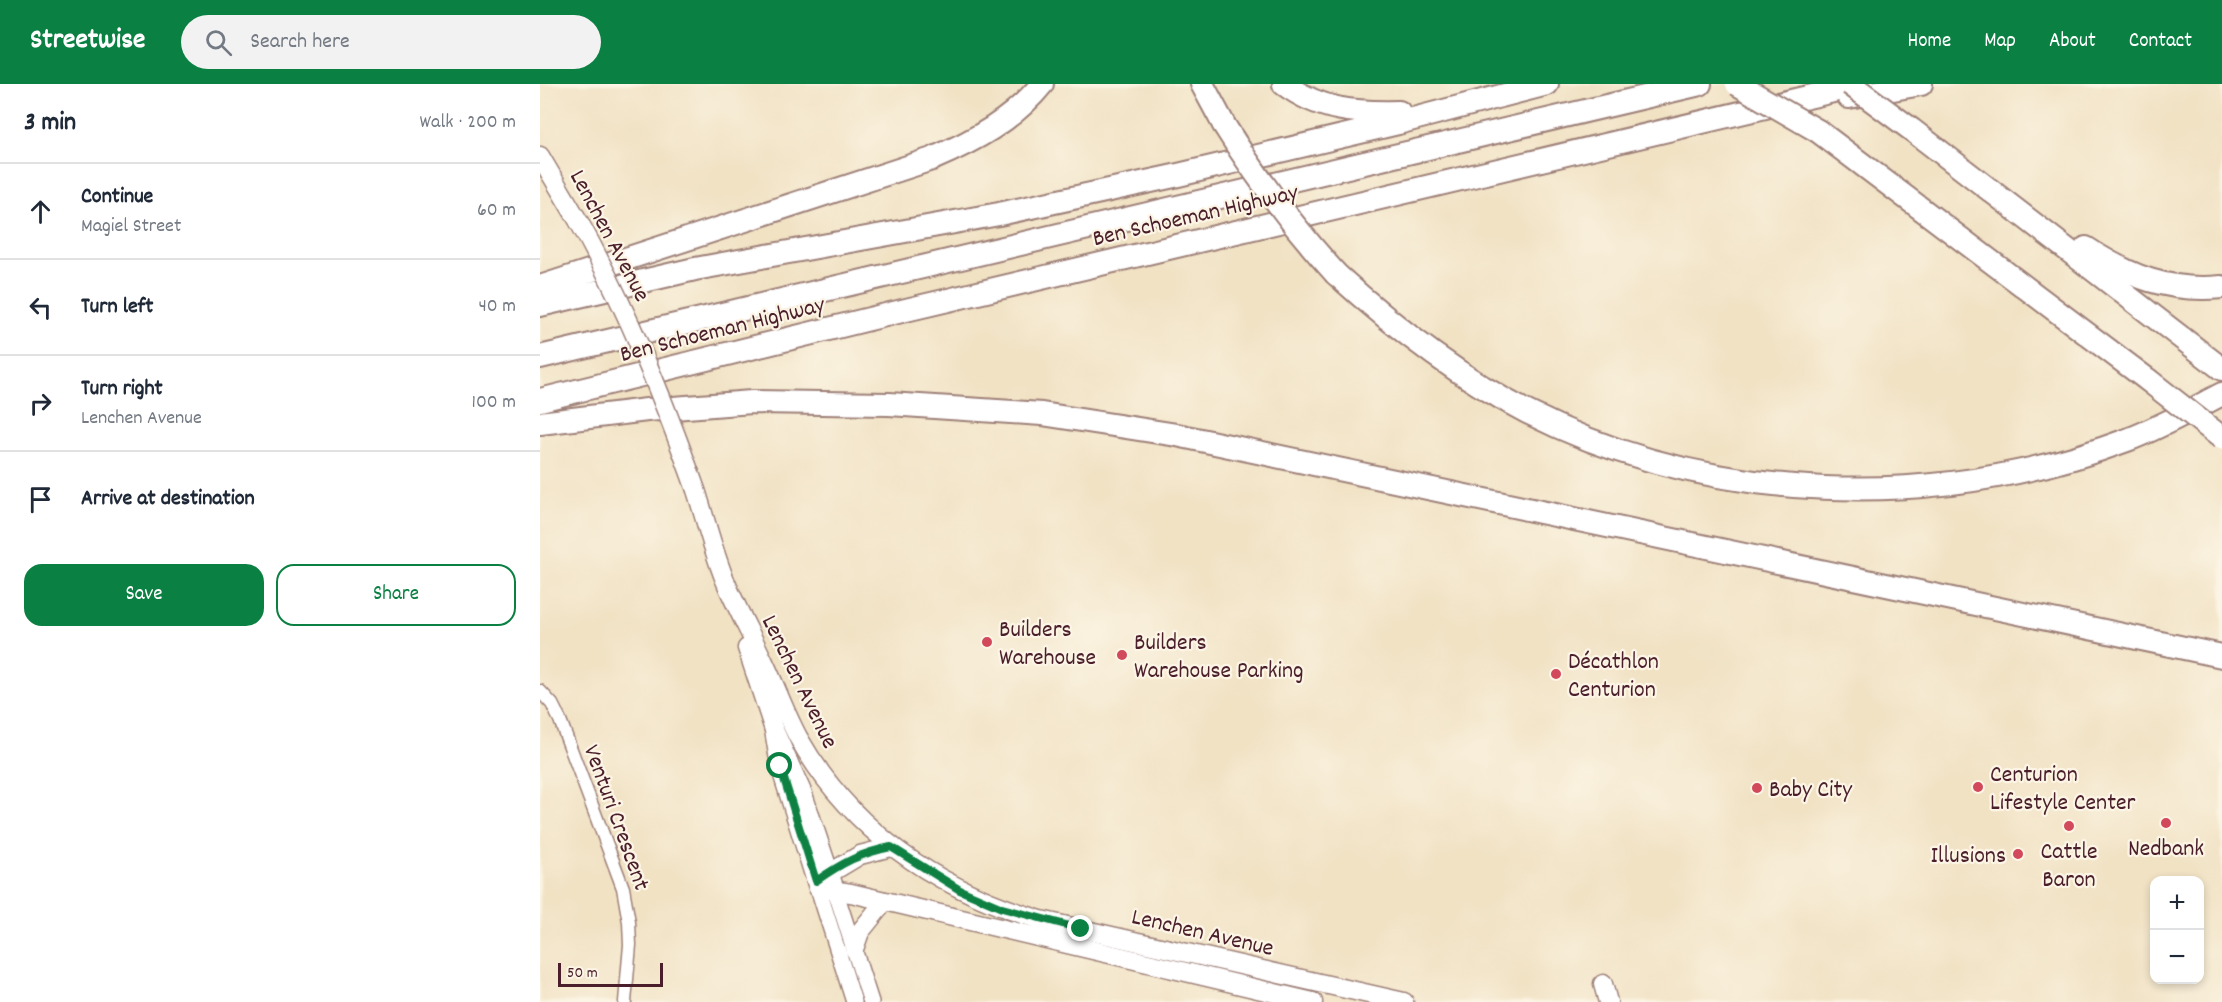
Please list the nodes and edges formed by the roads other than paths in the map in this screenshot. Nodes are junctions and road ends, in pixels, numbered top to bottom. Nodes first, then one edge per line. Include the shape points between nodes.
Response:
1 (1042, 84) edge
2 (1202, 84) edge
3 (1284, 84) edge
4 (1546, 84) edge
5 (1700, 84) edge
6 (1737, 84) edge
7 (1756, 84) edge
8 (1850, 84) edge
9 (1863, 84) edge
10 (1922, 84) edge
11 (1510, 93) junction
12 (1738, 114) junction
13 (1818, 131) junction
14 (540, 156) edge
15 (1956, 164) junction
16 (540, 287) edge
17 (2222, 287) edge
18 (540, 305) edge
19 (540, 357) edge
20 (2222, 369) edge
21 (2222, 394) edge
22 (540, 400) edge
23 (540, 423) edge
24 (2222, 438) edge
25 (726, 584) junction
26 (2222, 656) edge
27 (540, 691) edge
28 (891, 847) junction
29 (825, 883) junction
30 (885, 901) junction
31 (854, 949) junction
32 (625, 1002) edge
33 (854, 1002) edge
34 (871, 1002) edge
35 (1313, 1002) edge
36 (1404, 1002) edge

1 - 16 highway via 998,125 968,144 932,159
2 - 21 highway, bridge via 1248,164 1300,235 1373,308 1470,379 1527,412 1649,459 1704,474 1815,488 1879,489 1953,482 2025,471 2128,440
3 - 11 highway via 1312,102 1368,113 1399,112
4 - 11 highway
5 - 19 highway, Ben Schoeman Highway
6 - 13 highway, bridge
7 - 13 highway, bridge
8 - 15 highway, bridge
9 - 12 highway, Ben Schoeman Highway
10 - 12 highway
11 - 18 highway via 999,214 695,269
12 - 22 highway, Ben Schoeman Highway
13 - 24 highway, bridge
14 - 25 main road, Lenchen Avenue, bridge via 619,297 647,361 696,490
15 - 17 highway via 2112,265 2174,288
15 - 20 highway
23 - 26 highway via 752,402 889,404 1042,414 1177,435
25 - 28 main road, Lenchen Avenue via 797,735 816,766 839,797
25 - 29 main road via 774,730 780,766
27 - 32 street, Venturi Crescent via 560,720 623,888 629,922
28 - 29 main road via 860,855
28 - 36 main road, Lenchen Avenue via 960,890 1041,920
29 - 30 main road, Lenchen Avenue
29 - 31 street
29 - 33 street
30 - 31 main road via 860,932
30 - 35 main road, Lenchen Avenue
31 - 34 street

